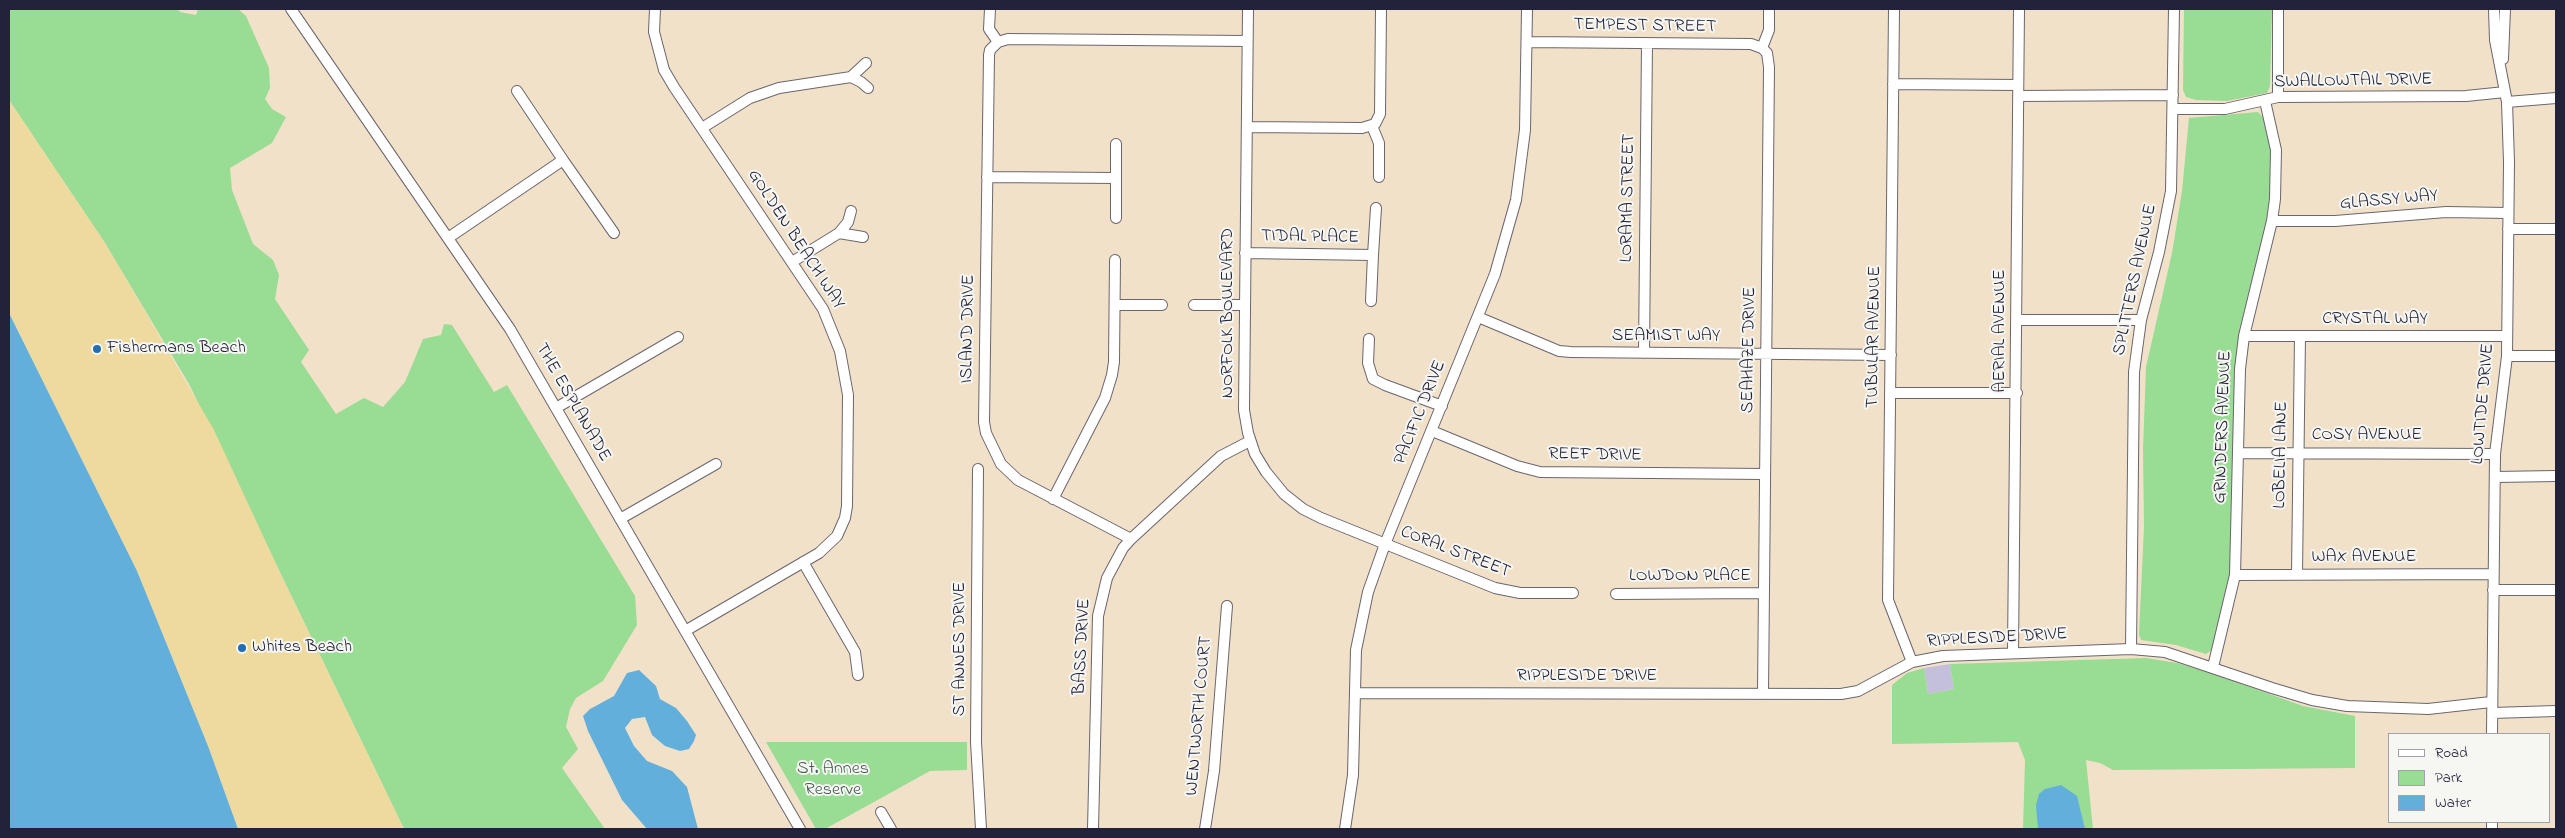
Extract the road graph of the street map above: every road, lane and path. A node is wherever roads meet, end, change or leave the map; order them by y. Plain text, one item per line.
1 (291, 9) edge
2 (655, 9) edge
3 (990, 9) edge
4 (1248, 9) edge
5 (1381, 9) edge
6 (1527, 9) edge
7 (1894, 9) edge
8 (2020, 9) edge
9 (2174, 9) edge
10 (2278, 9) edge
11 (2494, 9) edge
12 (2505, 9) edge
13 (1769, 11) dead end
14 (998, 42) junction
15 (1248, 42) junction
16 (1527, 42) junction
17 (1647, 43) junction
18 (1762, 48) junction
19 (866, 63) dead end
20 (851, 78) junction
21 (2503, 78) junction
22 (1893, 84) junction
23 (2018, 85) junction
24 (868, 88) dead end
25 (517, 91) dead end
26 (2018, 96) junction
27 (2173, 96) junction
28 (2278, 97) junction
29 (2506, 97) junction
30 (2556, 98) edge
31 (2265, 101) junction
32 (2173, 109) junction
33 (1372, 126) junction
34 (1247, 127) junction
35 (702, 128) junction
36 (1116, 144) dead end
37 (563, 160) junction
38 (1378, 176) dead end
39 (987, 177) junction
40 (1116, 178) junction
41 (1376, 208) dead end
42 (852, 211) dead end
43 (2508, 213) junction
44 (1116, 218) dead end
45 (2272, 221) junction
46 (2508, 229) junction
47 (2556, 229) edge
48 (614, 233) dead end
49 (839, 233) junction
50 (863, 237) dead end
51 (448, 238) junction
52 (1245, 253) junction
53 (1373, 255) junction
54 (1115, 260) dead end
55 (792, 262) junction
56 (1371, 301) dead end
57 (1162, 304) dead end
58 (1115, 305) junction
59 (1194, 305) dead end
60 (1245, 305) junction
61 (1478, 317) junction
62 (2017, 320) junction
63 (2141, 320) junction
64 (2244, 336) junction
65 (2300, 336) junction
66 (2507, 336) junction
67 (678, 337) dead end
68 (1369, 339) dead end
69 (1644, 352) junction
70 (1766, 355) junction
71 (1891, 355) junction
72 (2507, 356) junction
73 (2556, 356) edge
74 (1890, 393) junction
75 (2017, 393) junction
76 (1442, 406) junction
77 (556, 408) junction
78 (1432, 432) junction
79 (1250, 441) junction
80 (2238, 452) junction
81 (2299, 452) junction
82 (2495, 454) junction
83 (716, 464) dead end
84 (978, 469) dead end
85 (1765, 474) junction
86 (2556, 476) edge
87 (2494, 477) junction
88 (1053, 499) junction
89 (620, 519) junction
90 (1131, 539) junction
91 (1385, 544) junction
92 (803, 562) junction
93 (2297, 574) junction
94 (2493, 574) junction
95 (2235, 575) junction
96 (2493, 590) junction
97 (2556, 590) edge
98 (1573, 593) dead end
99 (1764, 593) junction
100 (1616, 594) dead end
101 (1227, 606) dead end
102 (684, 631) junction
103 (2131, 649) junction
104 (2013, 653) junction
105 (1912, 662) junction
106 (2212, 667) junction
107 (858, 675) dead end
108 (1354, 693) junction
109 (1763, 693) junction
110 (2491, 702) junction
111 (2556, 711) edge
112 (2492, 713) junction
113 (2492, 733) edge
114 (881, 812) dead end
115 (800, 829) edge
116 (891, 829) edge
117 (981, 829) edge
118 (1093, 829) edge
119 (1205, 829) edge
120 (1345, 829) edge

1 - 51 street, THE ESPLANADE
2 - 35 street, GOLDEN BEACH WAY
3 - 14 street
4 - 15 street, NORFOLK BOULEVARD
5 - 33 street
6 - 16 street, PACIFIC DRIVE
7 - 22 street, TUBULAR AVENUE
8 - 23 street, AERIAL AVENUE
9 - 27 street, SPLITTERS AVENUE
10 - 28 street
11 - 21 street, LOWTIDE DRIVE
12 - 21 street, LOWTIDE DRIVE
13 - 18 street
14 - 15 street
14 - 39 street, ISLAND DRIVE
15 - 34 street, NORFOLK BOULEVARD
16 - 17 street, TEMPEST STREET
16 - 61 street, PACIFIC DRIVE
17 - 18 street, TEMPEST STREET
17 - 69 street, LORAMA STREET
18 - 70 street, SEAHAZE DRIVE
19 - 20 street
20 - 24 street
20 - 35 street
21 - 29 street, LOWTIDE DRIVE
22 - 23 street
22 - 71 street, TUBULAR AVENUE
23 - 26 street, AERIAL AVENUE
25 - 37 street
26 - 27 street
26 - 62 street, AERIAL AVENUE
27 - 32 street, SPLITTERS AVENUE
28 - 29 street, SWALLOWTAIL DRIVE
28 - 31 street, SWALLOWTAIL DRIVE
29 - 30 street, SWALLOWTAIL DRIVE
29 - 43 street, LOWTIDE DRIVE
31 - 32 street, SWALLOWTAIL DRIVE
31 - 45 street, GRINDERS AVENUE
32 - 63 street, SPLITTERS AVENUE
33 - 34 street
33 - 38 street
34 - 52 street, NORFOLK BOULEVARD
35 - 55 street, GOLDEN BEACH WAY
36 - 40 street
37 - 48 street
37 - 51 street
39 - 40 street
39 - 88 street, ISLAND DRIVE
40 - 44 street
41 - 53 street, TIDAL PLACE
42 - 49 street
43 - 45 street, GLASSY WAY
43 - 46 street, LOWTIDE DRIVE
45 - 64 street, GRINDERS AVENUE
46 - 47 street
46 - 66 street, LOWTIDE DRIVE
49 - 50 street
49 - 55 street
51 - 77 street, THE ESPLANADE
52 - 53 street, TIDAL PLACE
52 - 60 street, NORFOLK BOULEVARD
53 - 56 street, TIDAL PLACE
54 - 58 street
55 - 92 street, GOLDEN BEACH WAY
57 - 58 street
58 - 88 street
59 - 60 street
60 - 79 street, NORFOLK BOULEVARD
61 - 69 street, SEAMIST WAY
61 - 76 street, PACIFIC DRIVE
62 - 63 street
62 - 75 street, AERIAL AVENUE
63 - 103 street, SPLITTERS AVENUE
64 - 65 street, CRYSTAL WAY
64 - 80 street, GRINDERS AVENUE
65 - 66 street, CRYSTAL WAY
65 - 81 street, LOBELIA LANE
66 - 72 street, LOWTIDE DRIVE
67 - 77 street
68 - 76 street
69 - 70 street, SEAMIST WAY
70 - 71 street, SEAMIST WAY
70 - 85 street, SEAHAZE DRIVE
71 - 74 street, TUBULAR AVENUE
72 - 73 street
72 - 82 street, LOWTIDE DRIVE
74 - 75 street
74 - 105 street, TUBULAR AVENUE
75 - 104 street, AERIAL AVENUE
76 - 78 street, PACIFIC DRIVE
77 - 89 street, THE ESPLANADE
78 - 85 street, REEF DRIVE
78 - 91 street, PACIFIC DRIVE
79 - 90 street, BASS DRIVE
79 - 91 street, NORFOLK BOULEVARD
80 - 81 street, COSY AVENUE
80 - 95 street, GRINDERS AVENUE
81 - 82 street, COSY AVENUE
81 - 93 street, LOBELIA LANE
82 - 87 street, LOWTIDE DRIVE
83 - 89 street
84 - 117 street, ST ANNES DRIVE
85 - 99 street, SEAHAZE DRIVE
86 - 87 street
87 - 94 street, LOWTIDE DRIVE
88 - 90 street, ISLAND DRIVE
89 - 102 street, THE ESPLANADE
90 - 118 street, BASS DRIVE
91 - 98 street, CORAL STREET
91 - 108 street, PACIFIC DRIVE
92 - 102 street, GOLDEN BEACH WAY
92 - 107 street
93 - 94 street, WAX AVENUE
93 - 95 street, WAX AVENUE
94 - 96 street, LOWTIDE DRIVE
95 - 106 street, GRINDERS AVENUE
96 - 97 street
96 - 110 street, LOWTIDE DRIVE
99 - 100 street, LOWDON PLACE
99 - 109 street, SEAHAZE DRIVE
101 - 119 street, WENTWORTH COURT
102 - 115 street, THE ESPLANADE
103 - 104 street, RIPPLESIDE DRIVE
103 - 106 street, RIPPLESIDE DRIVE
104 - 105 street, RIPPLESIDE DRIVE
105 - 109 street, RIPPLESIDE DRIVE
106 - 110 street, RIPPLESIDE DRIVE
108 - 109 street, RIPPLESIDE DRIVE
108 - 120 street, PACIFIC DRIVE
110 - 112 street, LOWTIDE DRIVE
111 - 112 street
112 - 113 street, LOWTIDE DRIVE
114 - 116 street

